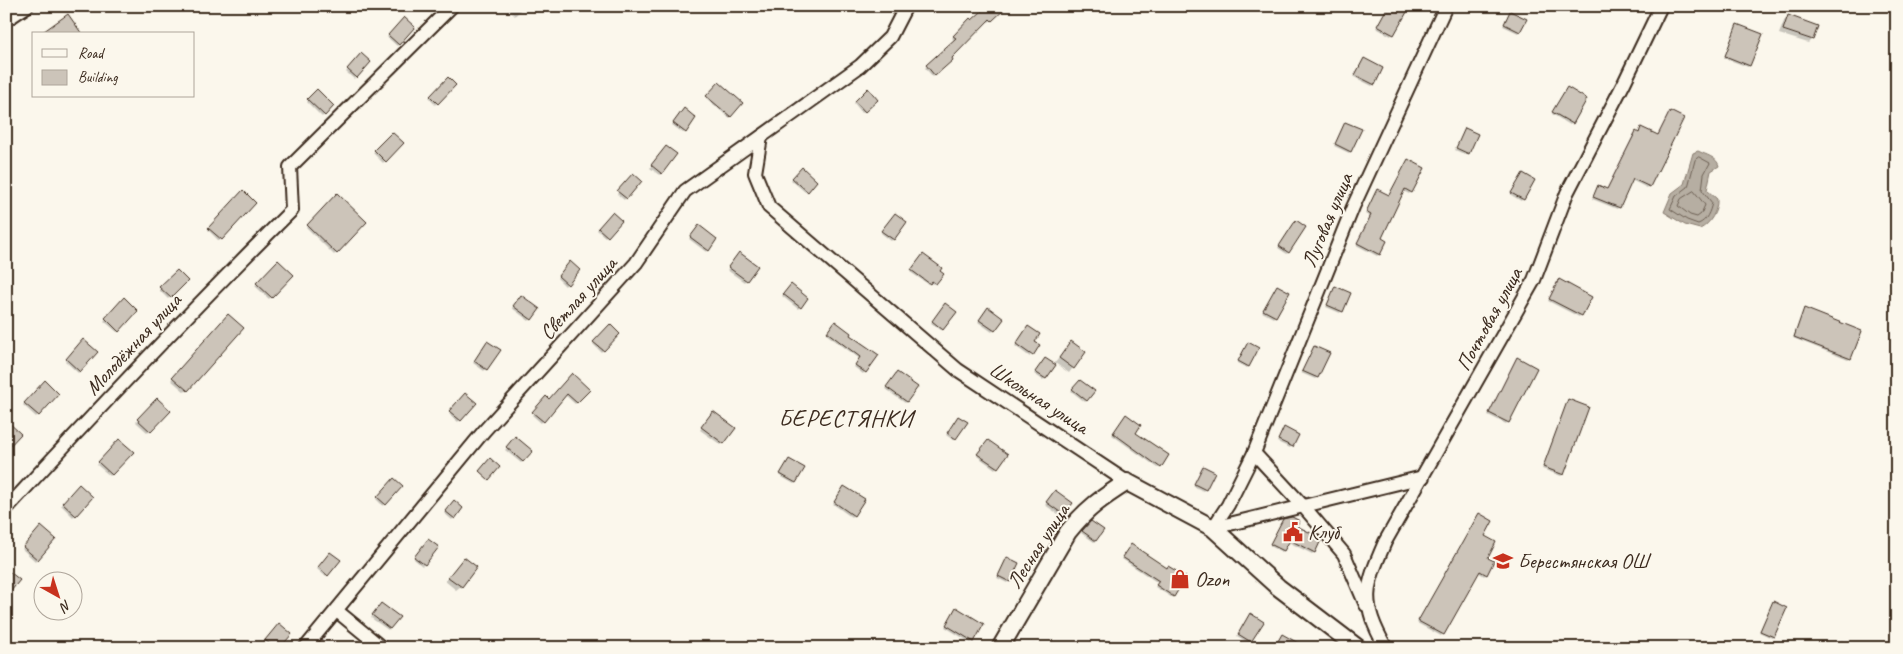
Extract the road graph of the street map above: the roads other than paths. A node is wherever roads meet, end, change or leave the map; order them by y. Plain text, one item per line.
1 (27, 6) edge
2 (452, 6) edge
3 (906, 6) edge
4 (1446, 6) edge
5 (1661, 6) edge
6 (6, 20) edge
7 (761, 137) junction
8 (1254, 453) junction
9 (1423, 477) junction
10 (1127, 482) junction
11 (1304, 507) junction
12 (6, 509) edge
13 (1213, 528) junction
14 (336, 611) junction
15 (1369, 611) junction
16 (305, 648) edge
17 (382, 648) edge
18 (1000, 648) edge
19 (1358, 648) edge
20 (1386, 648) edge

1 - 6 street
2 - 12 street, Молодёжная улица
3 - 7 street, Светлая улица
4 - 8 street, Луговая улица
5 - 9 street, Почтовая улица
7 - 10 street, Школьная улица
7 - 14 street, Светлая улица
8 - 11 street
8 - 13 street, Луговая улица
9 - 11 street
9 - 15 street, Почтовая улица
10 - 13 street, Школьная улица
10 - 18 street, Лесная улица
11 - 13 street
11 - 15 street
13 - 19 street, Школьная улица
14 - 16 street, Светлая улица
14 - 17 street
15 - 20 street, Почтовая улица

